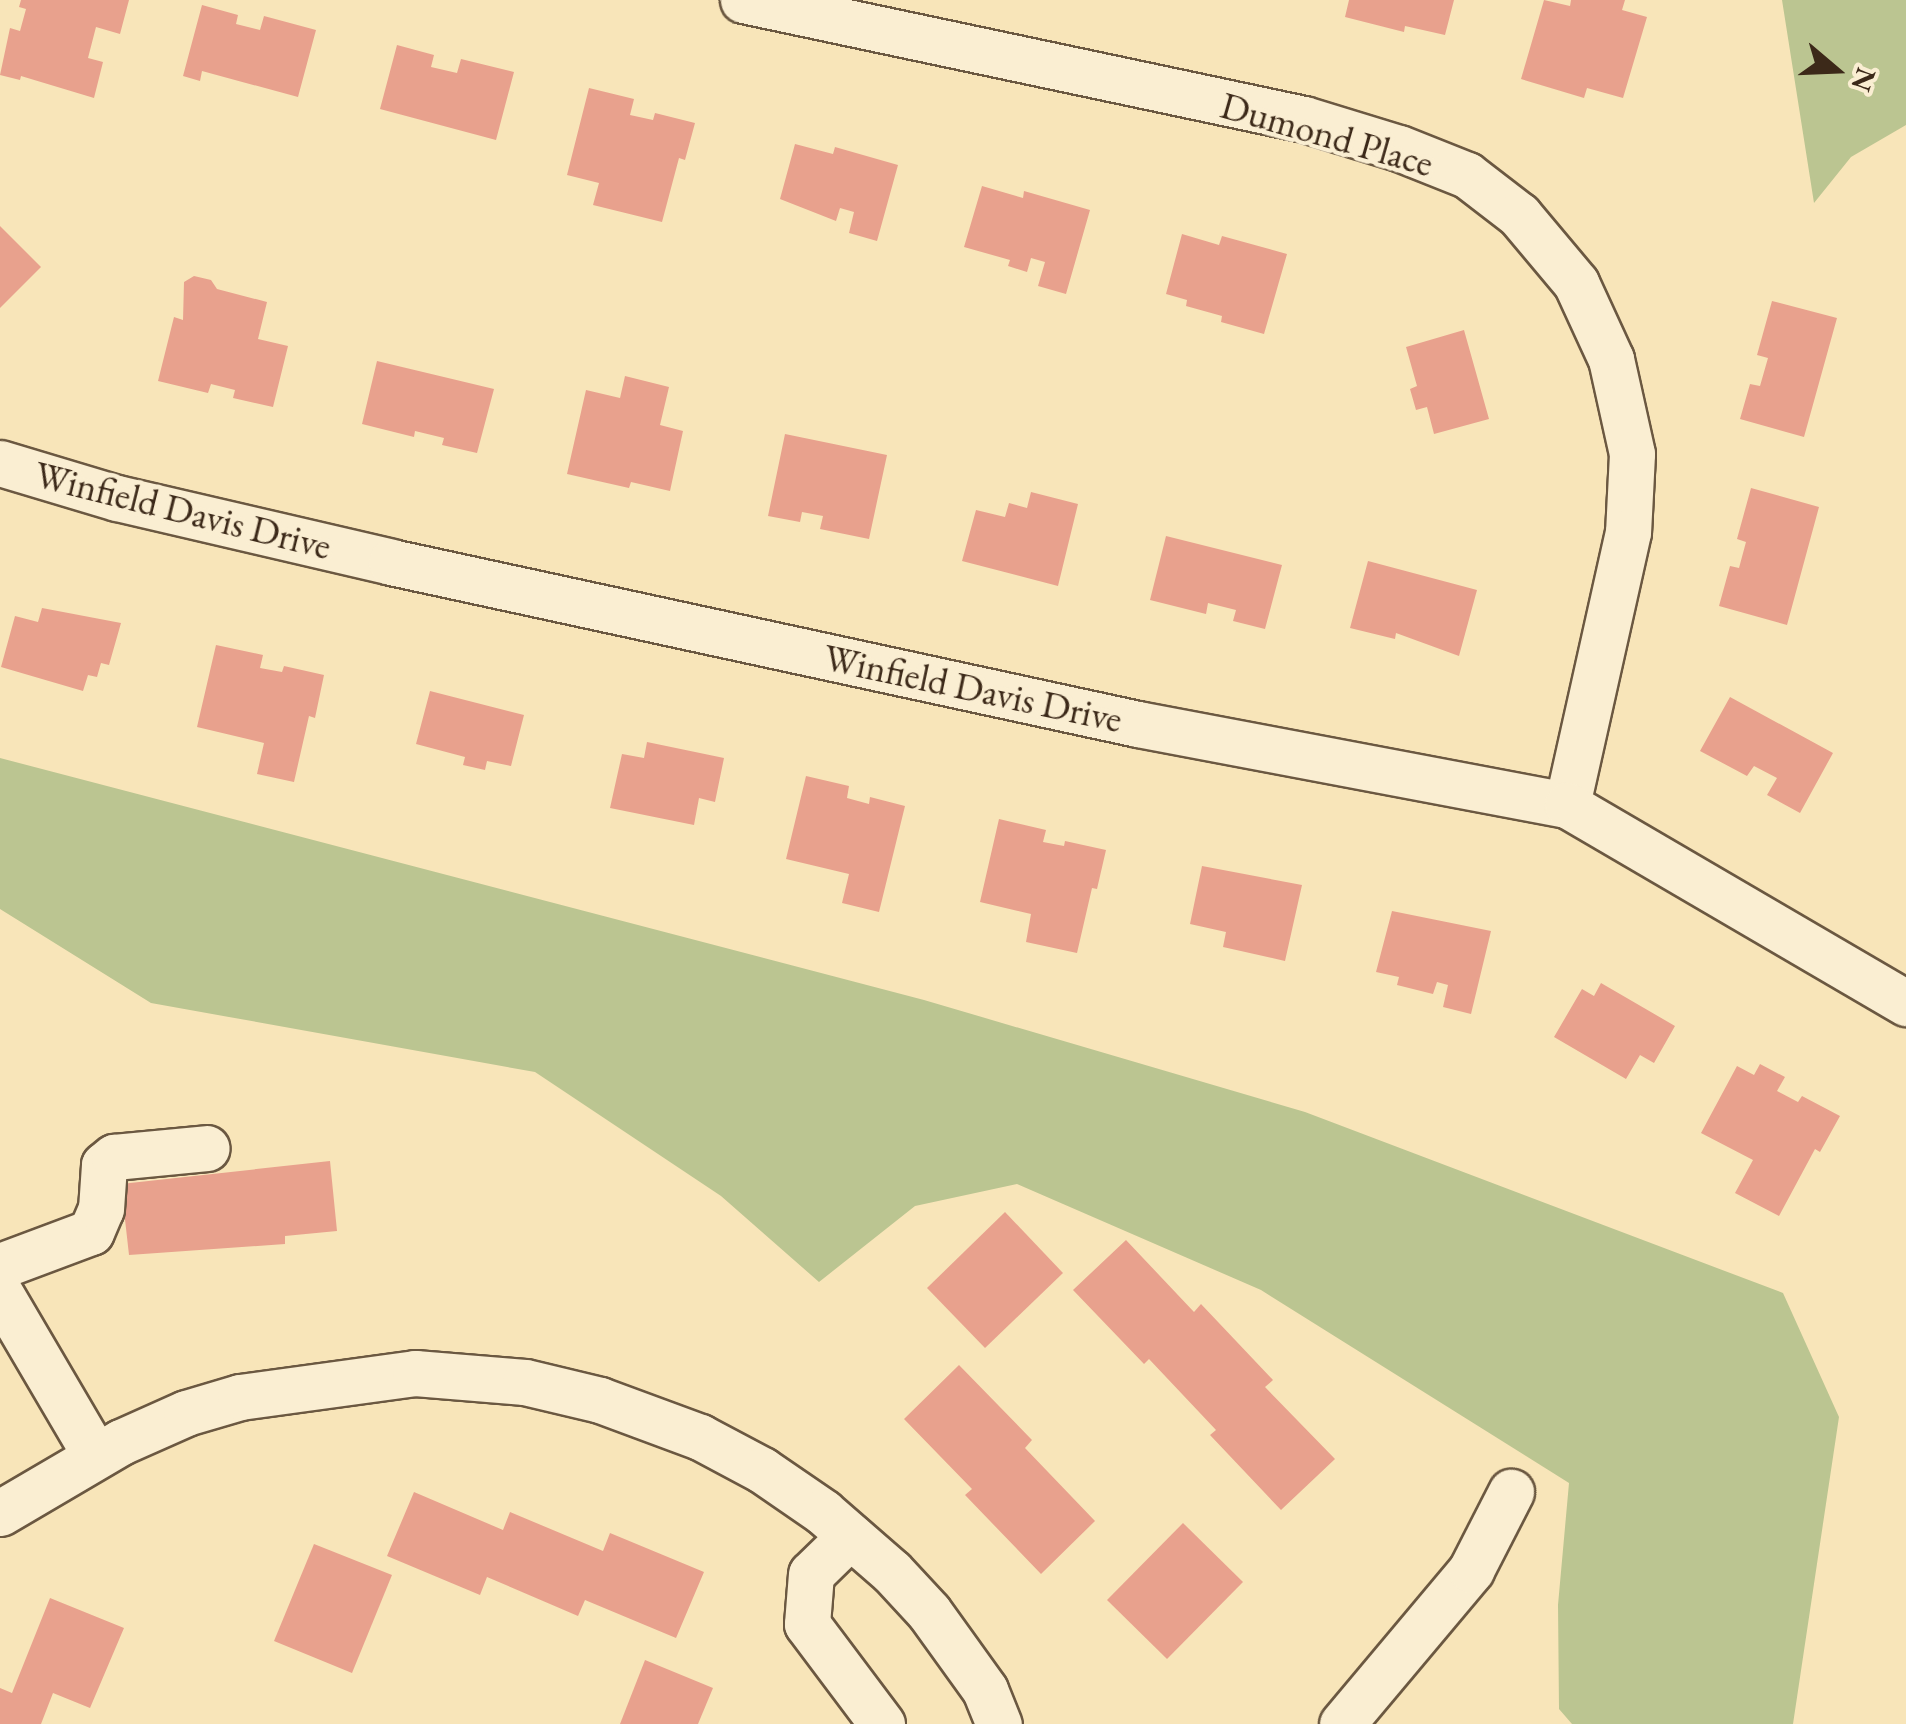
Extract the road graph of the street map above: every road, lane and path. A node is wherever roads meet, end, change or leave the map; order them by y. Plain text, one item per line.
1 (743, 0) edge
2 (0, 464) edge
3 (1567, 805) junction
4 (1906, 1003) edge
5 (207, 1148) dead end
6 (0, 1266) edge
7 (0, 1293) edge
8 (95, 1455) junction
9 (1511, 1492) dead end
10 (0, 1513) edge
11 (850, 1536) junction
12 (882, 1724) edge
13 (999, 1724) edge
14 (1342, 1724) edge

1 - 3 street, Dumond Place
2 - 3 street, Winfield Davis Drive
3 - 4 street, Winfield Davis Drive
5 - 6 street
7 - 8 street
8 - 10 street
8 - 11 street
9 - 14 street
11 - 12 street
11 - 13 street

